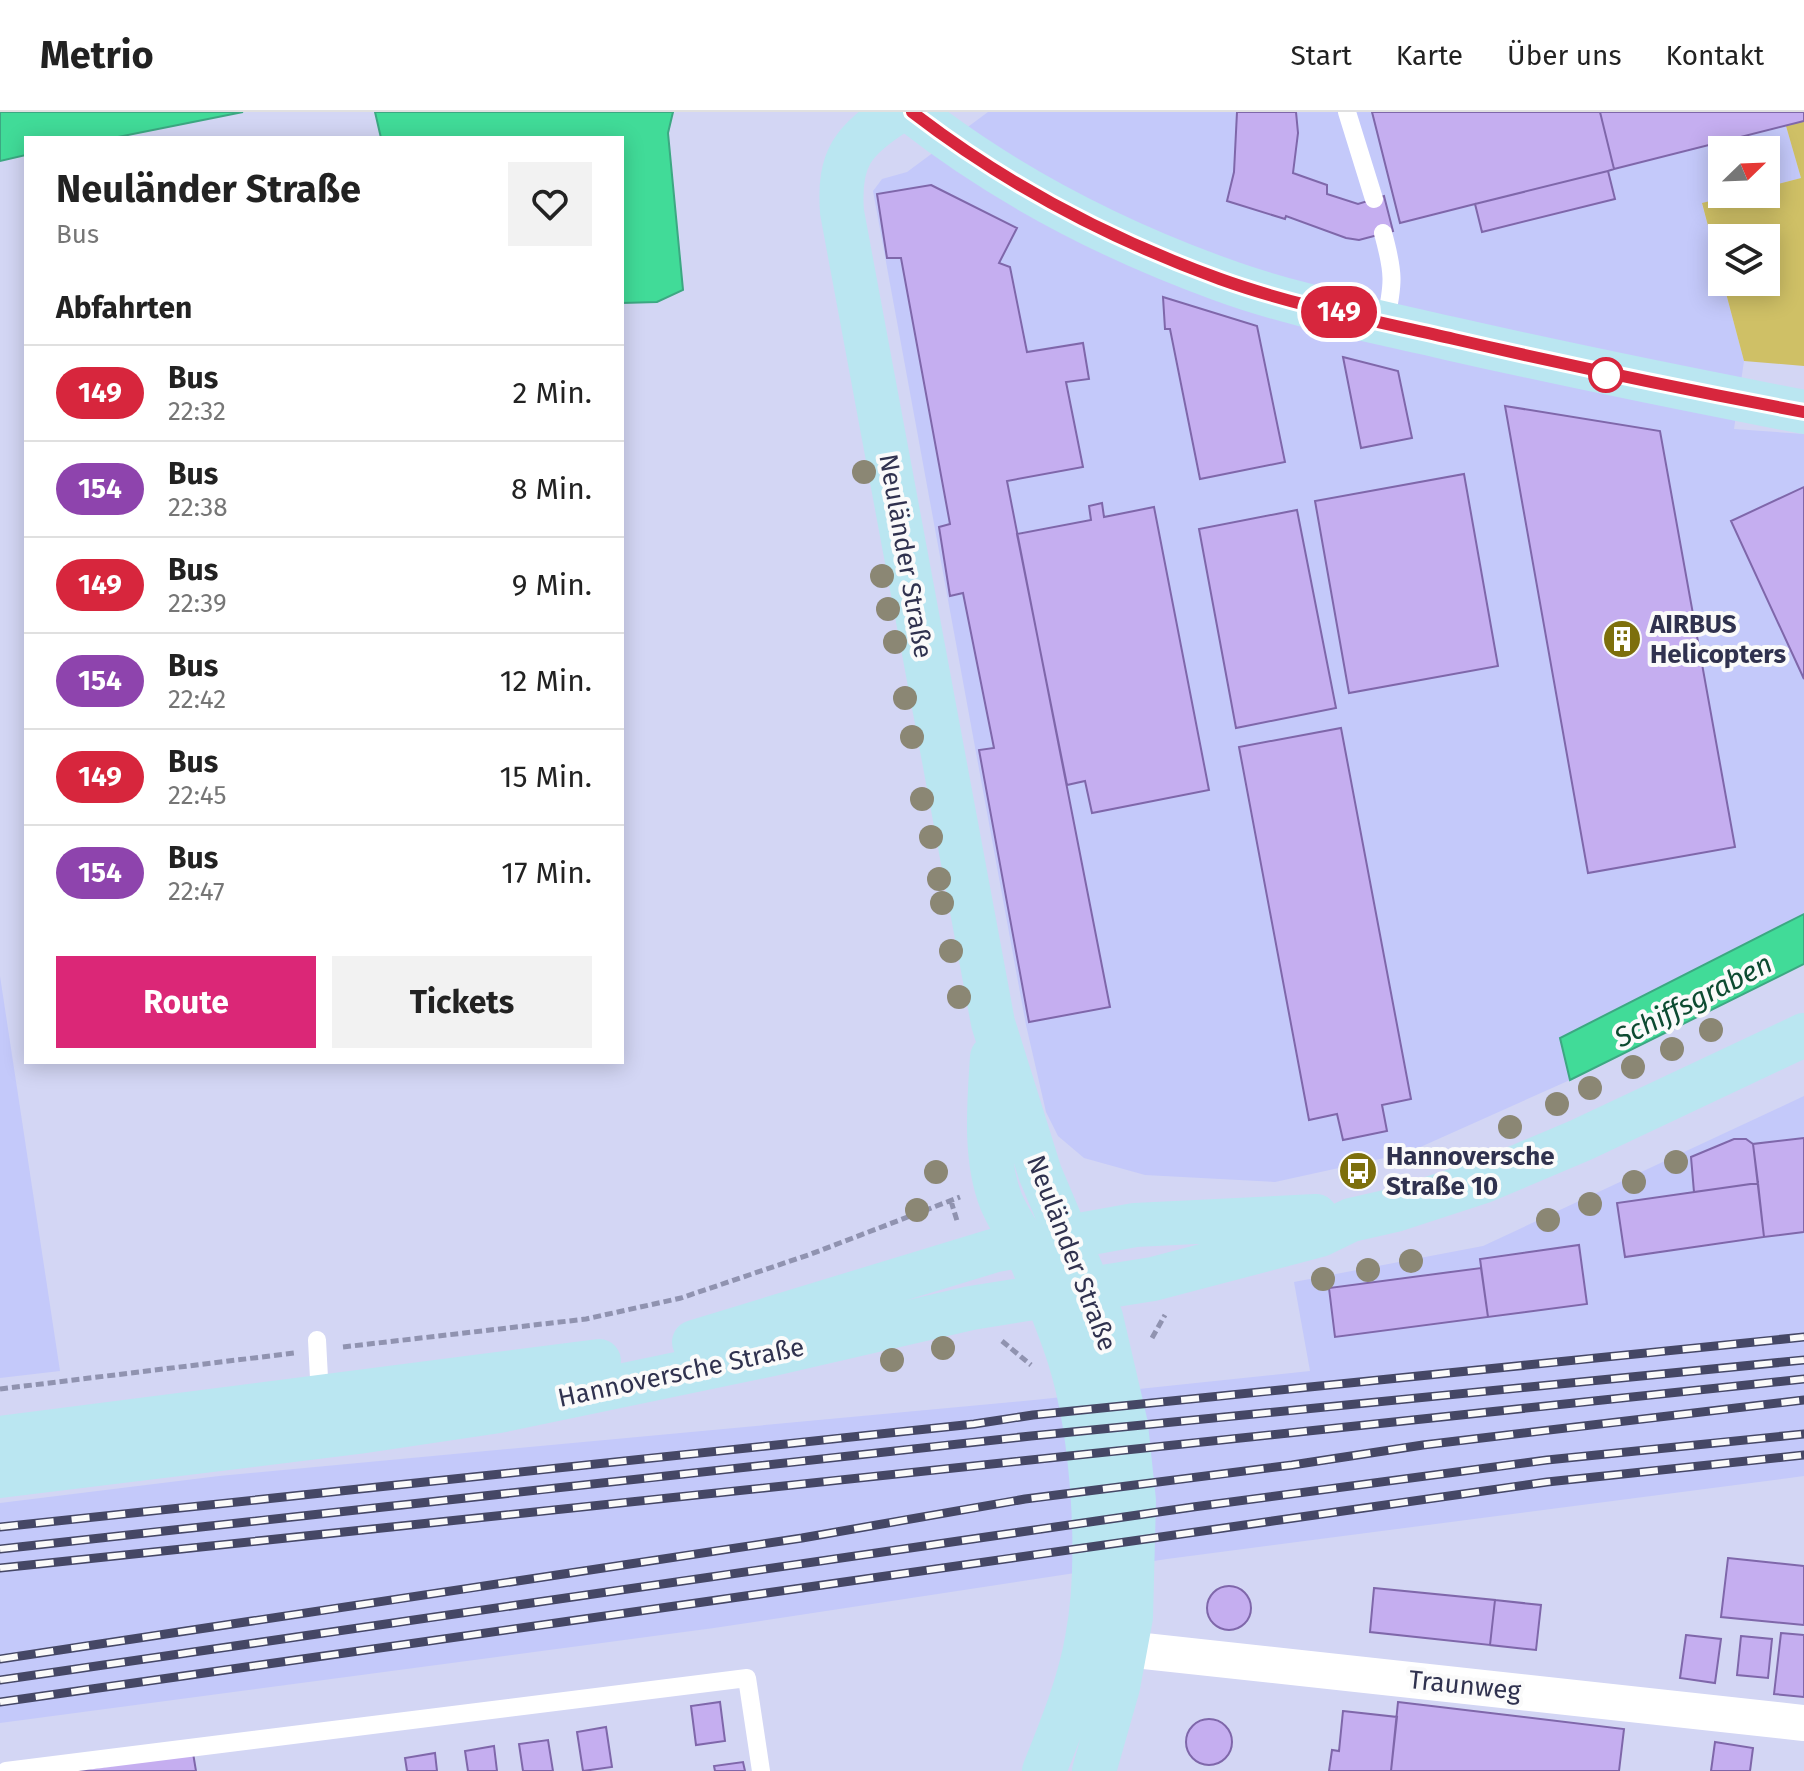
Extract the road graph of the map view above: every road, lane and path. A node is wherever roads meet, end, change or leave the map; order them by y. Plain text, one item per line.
1 (897, 112) edge
2 (912, 112) edge
3 (1347, 112) edge
4 (1374, 199) dead end
5 (1383, 233) dead end
6 (1385, 323) junction
7 (1804, 412) edge
8 (993, 1023) junction
9 (1804, 1035) edge
10 (995, 1180) junction
11 (1351, 1220) junction
12 (1066, 1236) junction
13 (1024, 1244) junction
14 (1091, 1288) junction
15 (1045, 1296) junction
16 (1165, 1314) dead end
17 (1152, 1338) dead end
18 (317, 1345) junction
19 (1004, 1345) dead end
20 (1036, 1368) dead end
21 (0, 1389) edge
22 (320, 1397) junction
23 (0, 1438) edge
24 (0, 1476) edge
25 (1126, 1649) junction
26 (1804, 1723) edge
27 (6, 1771) edge
28 (761, 1771) edge
29 (1044, 1771) edge
30 (1094, 1771) edge

1 - 8 main road, Neuländer Straße
2 - 6 main road
3 - 4 lane
5 - 6 lane
6 - 7 main road
8 - 10 main road, Neuländer Straße
8 - 12 main road, Neuländer Straße
9 - 11 main road, Hannoversche Straße
10 - 13 main road, Neuländer Straße
10 - 18 path
11 - 12 main road, Hannoversche Straße
11 - 14 main road, Hannoversche Straße
12 - 13 main road, Hannoversche Straße
12 - 14 main road, Neuländer Straße
13 - 15 main road, Neuländer Straße
13 - 22 main road, Hannoversche Straße
14 - 15 main road, Hannoversche Straße
14 - 25 main road, Neuländer Straße
15 - 24 main road, Hannoversche Straße
15 - 29 main road, Neuländer Straße
16 - 17 path
18 - 21 path
18 - 22 lane
19 - 20 path
22 - 23 main road, Hannoversche Straße
25 - 26 street, Traunweg
25 - 30 main road, Neuländer Straße
27 - 28 lane

